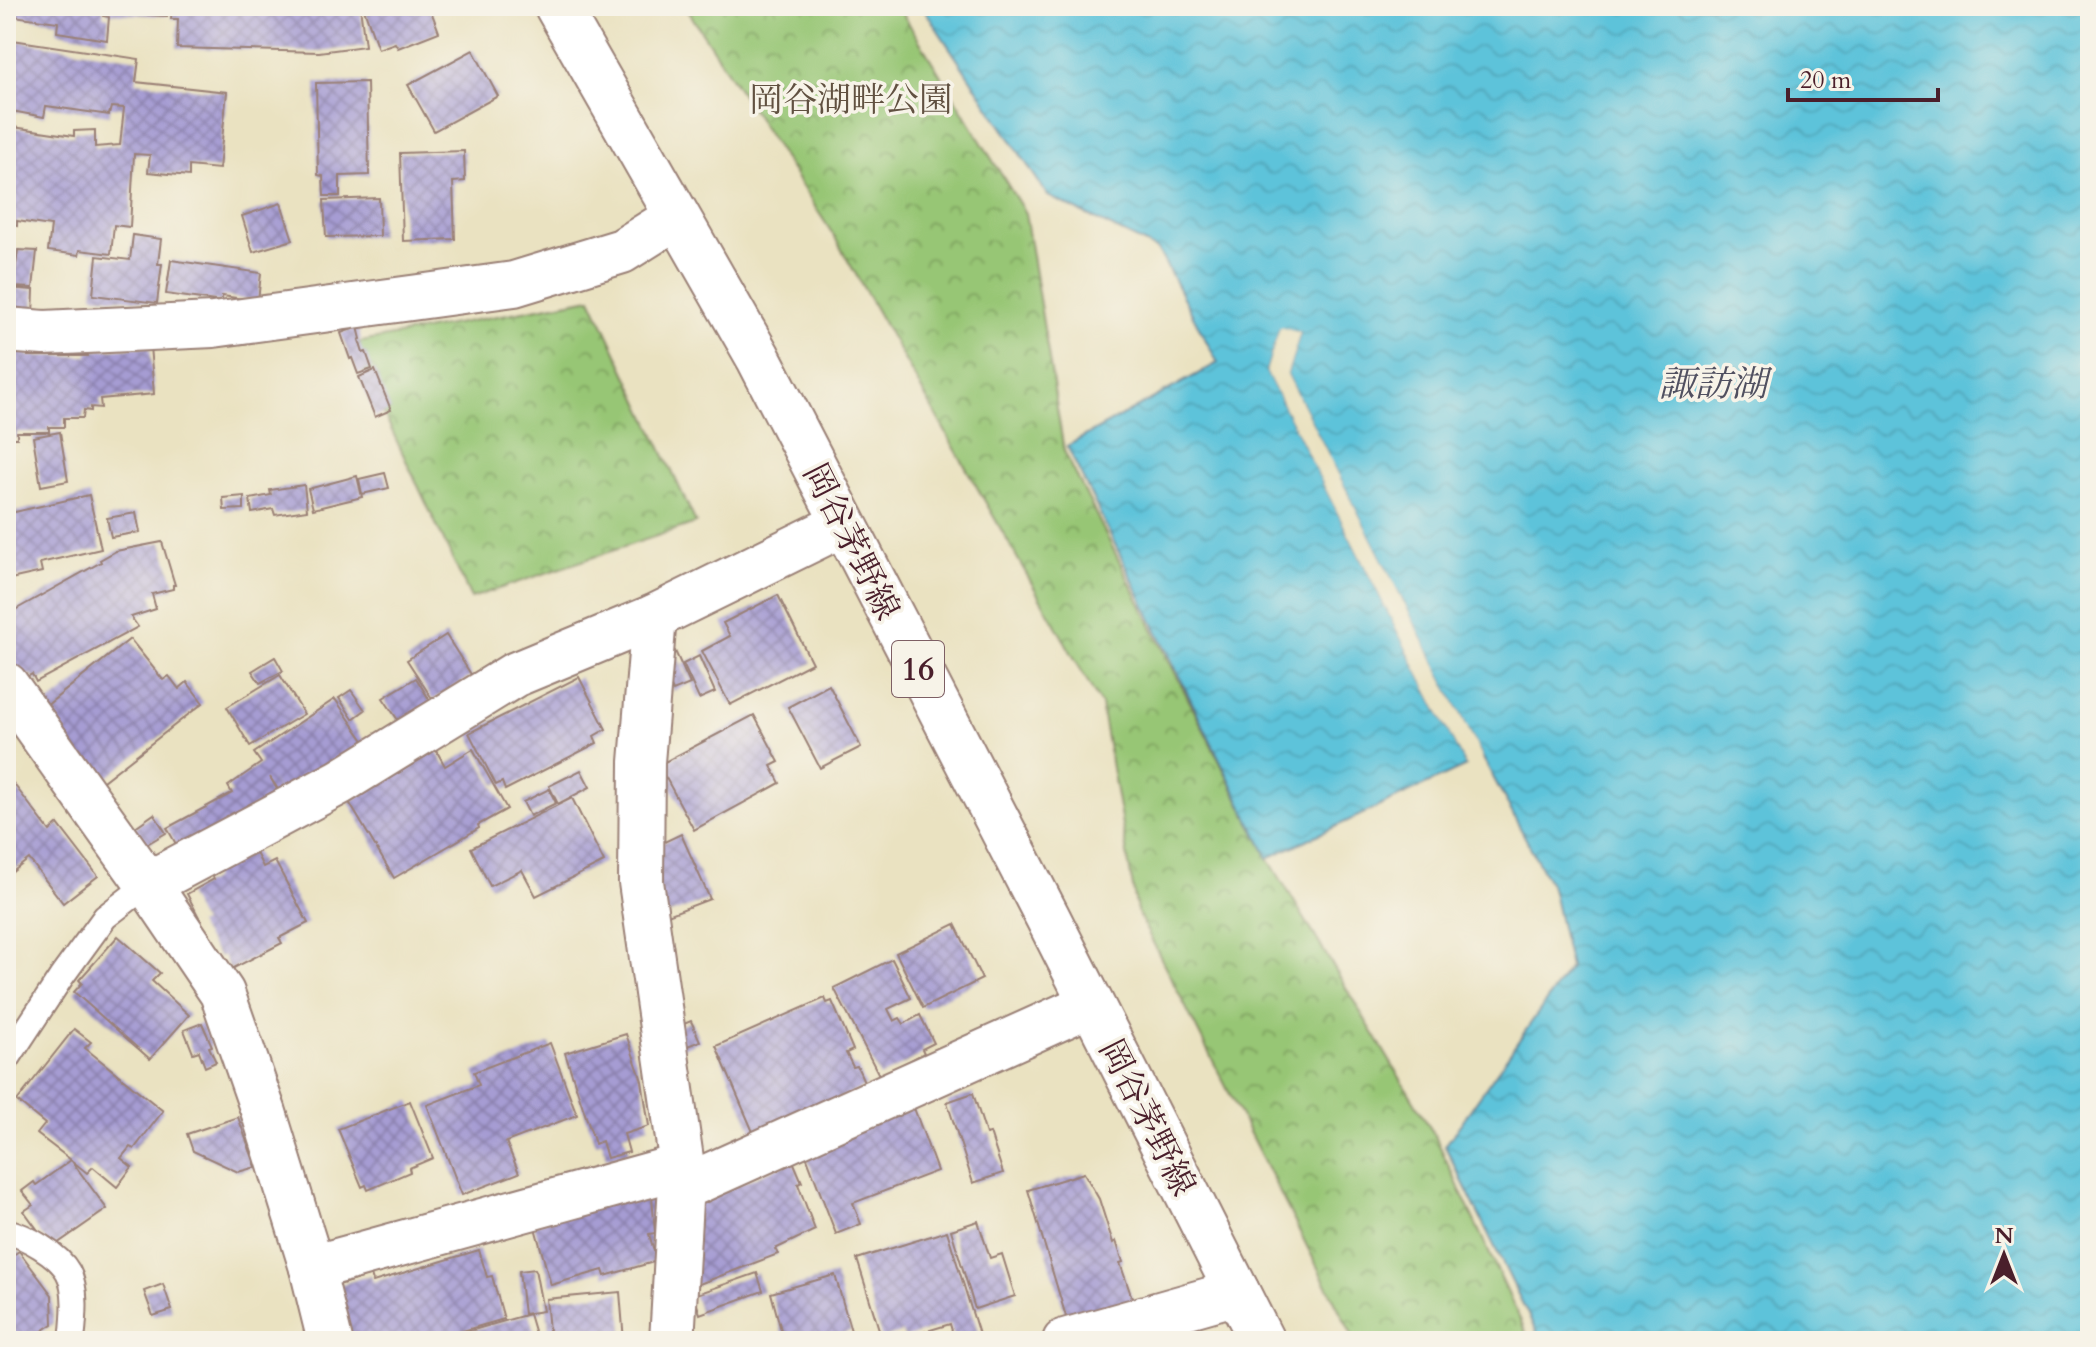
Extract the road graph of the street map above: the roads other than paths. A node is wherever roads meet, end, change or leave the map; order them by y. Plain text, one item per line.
1 (557, 6) edge
2 (676, 217) junction
3 (6, 330) edge
4 (843, 524) junction
5 (654, 617) junction
6 (6, 685) edge
7 (148, 884) junction
8 (1091, 1004) junction
9 (6, 1061) edge
10 (681, 1177) junction
11 (6, 1231) edge
12 (312, 1268) junction
13 (1237, 1292) junction
14 (72, 1341) edge
15 (330, 1341) edge
16 (672, 1341) edge
17 (1065, 1341) edge
18 (1262, 1341) edge

1 - 2 street, 岡谷茅野線 / 16
2 - 3 street
2 - 4 street, 岡谷茅野線 / 16
4 - 5 street
4 - 8 street, 岡谷茅野線 / 16
5 - 7 street
5 - 10 street
6 - 7 street
7 - 9 lane
7 - 12 street
8 - 10 street
8 - 13 street, 岡谷茅野線 / 16
10 - 12 street
10 - 16 street
11 - 14 lane
12 - 15 street
13 - 17 street
13 - 18 street, 岡谷茅野線 / 16

